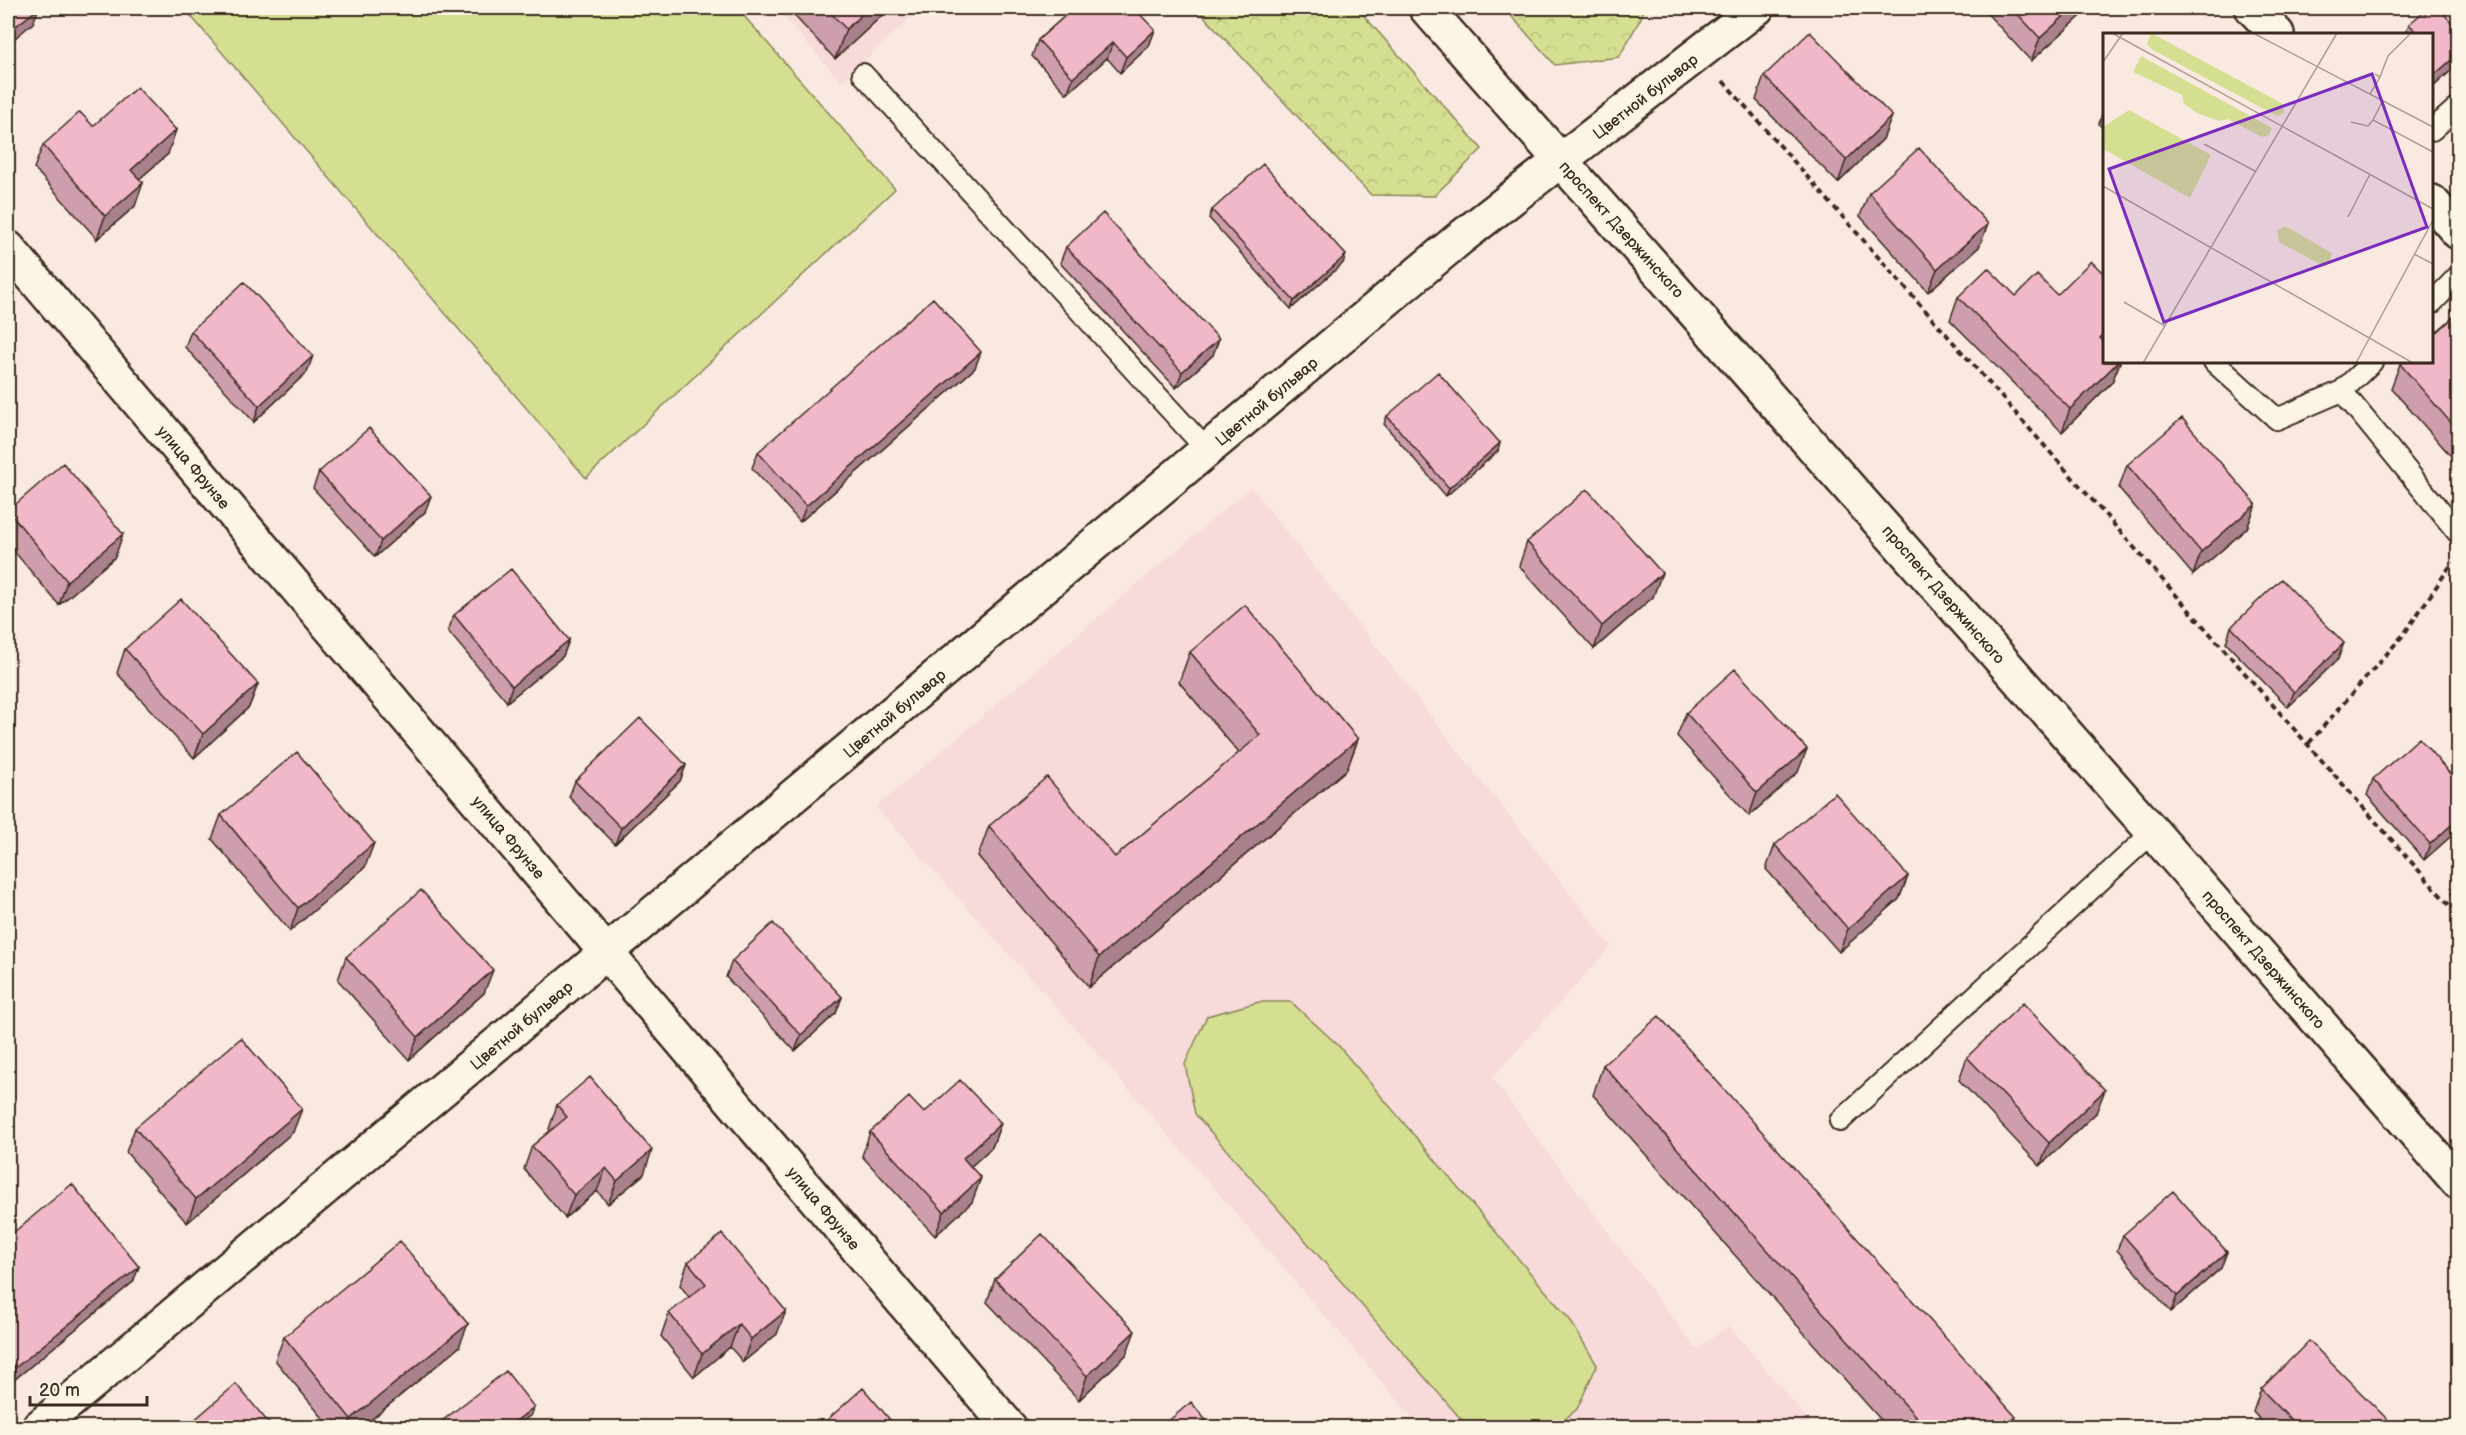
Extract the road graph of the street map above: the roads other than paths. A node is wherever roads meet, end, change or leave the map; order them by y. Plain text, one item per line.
1 (1426, 8) edge
2 (1757, 8) edge
3 (2252, 8) edge
4 (2276, 33) edge
5 (864, 74) dead end
6 (2458, 107) edge
7 (2433, 129) edge
8 (1562, 162) junction
9 (2433, 203) edge
10 (2458, 232) edge
11 (8, 248) edge
12 (2458, 276) edge
13 (2433, 302) edge
14 (2215, 363) edge
15 (2371, 363) edge
16 (2342, 391) junction
17 (1206, 450) junction
18 (2458, 533) edge
19 (2153, 832) junction
20 (607, 953) junction
21 (1840, 1121) dead end
22 (2458, 1182) edge
23 (38, 1428) edge
24 (1010, 1428) edge

1 - 8 street, проспект Дзержинского
2 - 8 street, Цветной бульвар
3 - 4 street
5 - 17 lane
6 - 7 lane
8 - 17 street, Цветной бульвар
8 - 19 street, проспект Дзержинского
9 - 10 street
11 - 20 street, улица Фрунзе
12 - 13 lane
14 - 16 lane
15 - 16 lane
16 - 18 lane
17 - 20 street, Цветной бульвар
19 - 21 lane
19 - 22 street, проспект Дзержинского
20 - 23 street, Цветной бульвар
20 - 24 street, улица Фрунзе

